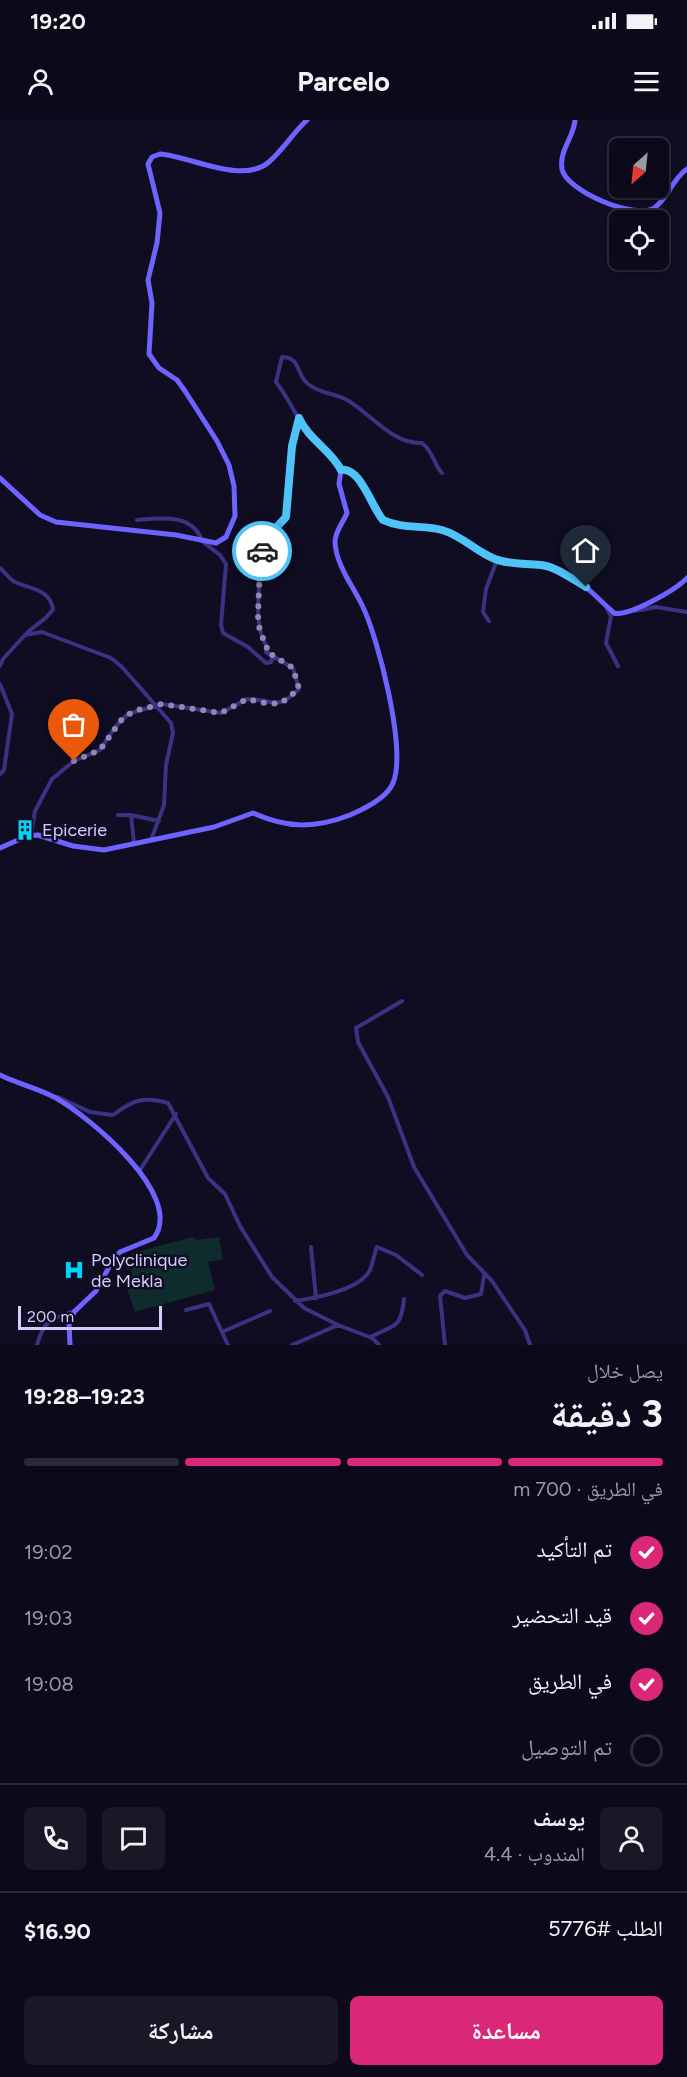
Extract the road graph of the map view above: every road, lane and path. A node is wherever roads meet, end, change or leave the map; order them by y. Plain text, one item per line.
1 (307, 120) edge
2 (576, 120) edge
3 (687, 170) edge
4 (299, 418) junction
5 (341, 470) junction
6 (442, 473) dead end
7 (0, 478) edge
8 (137, 520) dead end
9 (201, 540) junction
10 (497, 560) junction
11 (0, 568) edge
12 (687, 578) edge
13 (607, 609) junction
14 (687, 612) edge
15 (628, 613) junction
16 (489, 621) dead end
17 (25, 634) junction
18 (273, 656) junction
19 (0, 666) edge
20 (618, 666) dead end
21 (0, 684) edge
22 (154, 705) junction
23 (0, 774) edge
24 (118, 815) dead end
25 (132, 815) junction
26 (159, 821) junction
27 (31, 836) junction
28 (151, 840) junction
29 (134, 843) junction
30 (0, 848) edge
31 (402, 1001) dead end
32 (0, 1075) edge
33 (43, 1092) junction
34 (176, 1114) junction
35 (141, 1170) junction
36 (311, 1247) dead end
37 (484, 1274) junction
38 (422, 1275) dead end
39 (316, 1298) junction
40 (404, 1299) dead end
41 (294, 1301) junction
42 (186, 1310) dead end
43 (75, 1311) junction
44 (270, 1311) dead end
45 (338, 1325) junction
46 (222, 1332) junction
47 (370, 1337) junction
48 (37, 1345) edge
49 (70, 1345) edge
50 (228, 1345) edge
51 (292, 1345) edge
52 (379, 1345) edge
53 (445, 1345) edge
54 (530, 1345) edge

1 - 9 main road
2 - 3 main road
4 - 5 street
4 - 6 street
4 - 18 street
5 - 10 main road
5 - 28 main road
7 - 9 main road
8 - 9 street
9 - 18 street
10 - 13 main road
10 - 16 street
11 - 17 street
12 - 15 main road
13 - 15 main road
13 - 20 street
14 - 15 street
17 - 19 street
17 - 22 street
18 - 22 street
21 - 23 street
22 - 26 street
22 - 27 street
24 - 25 street
25 - 26 street
25 - 29 street
26 - 28 street
27 - 29 main road
27 - 30 main road
28 - 29 main road
31 - 37 street
32 - 33 main road
33 - 34 street
33 - 35 main road
34 - 35 street
34 - 41 street
35 - 43 main road
36 - 39 street
37 - 53 street
37 - 54 street
38 - 39 street
39 - 41 street
40 - 47 street
41 - 45 street
42 - 46 street
43 - 48 street
43 - 49 main road
44 - 46 street
45 - 47 street
45 - 51 street
46 - 50 street
47 - 52 street

